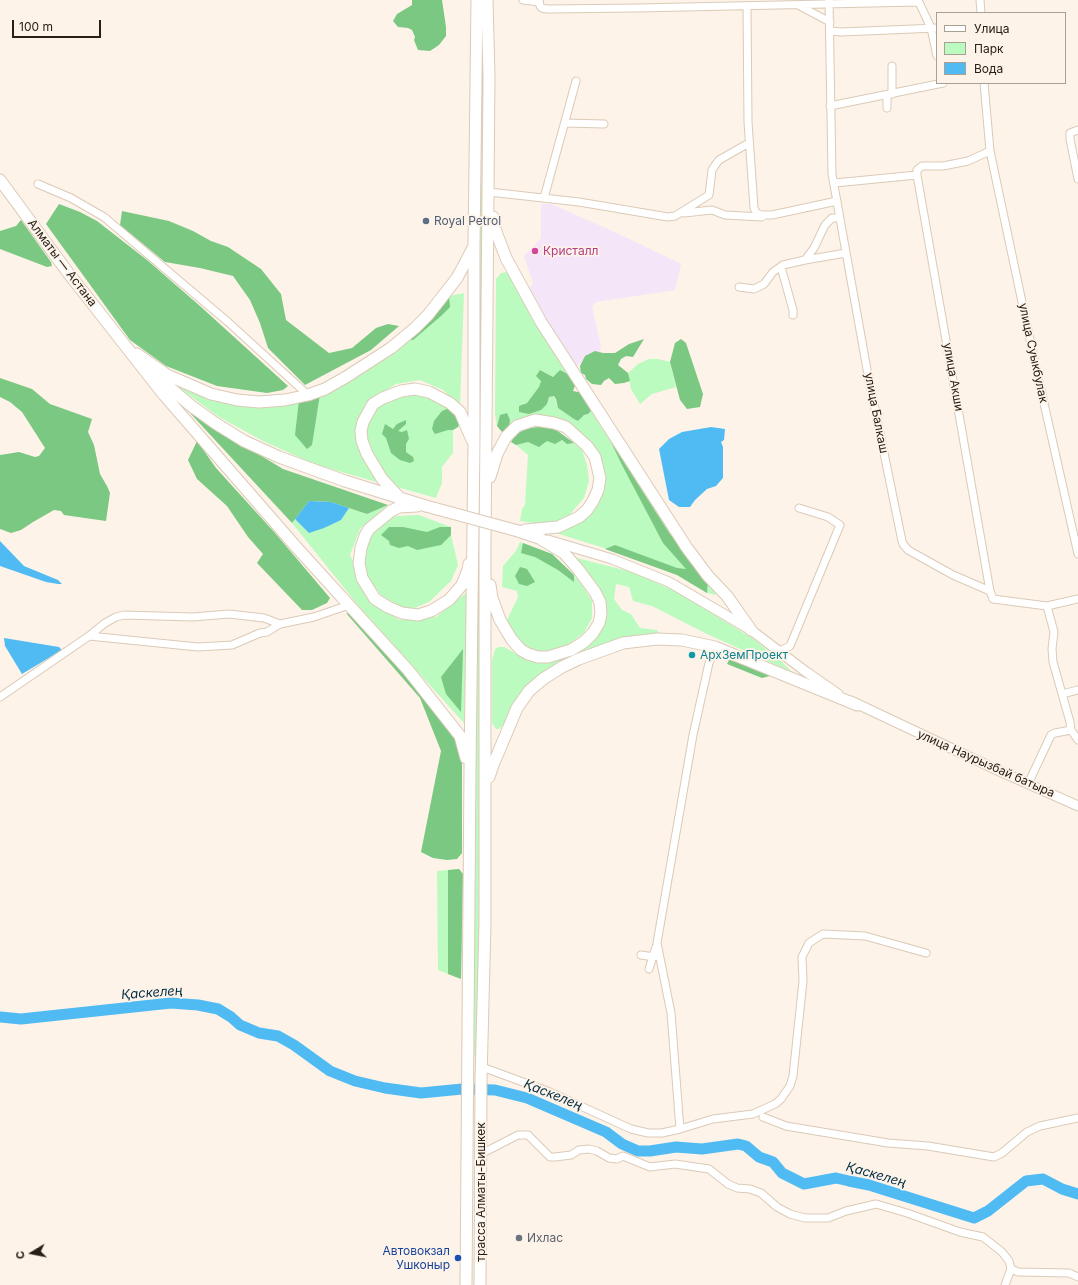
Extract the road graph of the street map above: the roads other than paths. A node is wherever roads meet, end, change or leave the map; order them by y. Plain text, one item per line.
1 (477, 0) edge
2 (487, 0) edge
3 (524, 0) edge
4 (980, 0) edge
5 (539, 1) edge
6 (918, 1) edge
7 (829, 2) edge
8 (796, 4) junction
9 (747, 6) junction
10 (981, 12) edge
11 (830, 22) junction
12 (934, 28) edge
13 (830, 31) junction
14 (936, 47) edge
15 (892, 66) dead end
16 (576, 81) dead end
17 (938, 84) edge
18 (984, 84) edge
19 (889, 95) junction
20 (830, 106) junction
21 (887, 108) dead end
22 (565, 123) junction
23 (604, 124) dead end
24 (476, 127) junction
25 (489, 129) junction
26 (1078, 130) edge
27 (749, 143) junction
28 (990, 151) junction
29 (917, 175) junction
30 (1078, 179) edge
31 (0, 180) edge
32 (835, 183) junction
33 (38, 184) dead end
34 (488, 192) junction
35 (709, 195) junction
36 (544, 198) junction
37 (837, 201) junction
38 (754, 208) junction
39 (712, 210) junction
40 (681, 213) junction
41 (766, 215) junction
42 (754, 216) junction
43 (839, 218) junction
44 (474, 246) junction
45 (846, 253) junction
46 (805, 260) junction
47 (782, 267) junction
48 (739, 287) dead end
49 (793, 315) dead end
50 (126, 346) junction
51 (308, 395) junction
52 (474, 444) junction
53 (486, 495) junction
54 (399, 498) junction
55 (426, 506) junction
56 (799, 508) dead end
57 (518, 531) junction
58 (539, 538) junction
59 (473, 544) junction
60 (485, 545) junction
61 (1078, 554) edge
62 (990, 591) junction
63 (1078, 599) edge
64 (349, 605) junction
65 (1047, 606) junction
66 (280, 624) junction
67 (751, 630) junction
68 (89, 636) junction
69 (715, 647) junction
70 (780, 651) junction
71 (1078, 690) edge
72 (1062, 694) junction
73 (0, 697) edge
74 (857, 705) junction
75 (1071, 730) junction
76 (1078, 740) edge
77 (470, 770) junction
78 (1028, 784) junction
79 (1078, 806) edge
80 (486, 810) junction
81 (657, 943) junction
82 (926, 954) dead end
83 (641, 955) dead end
84 (654, 957) junction
85 (649, 969) dead end
86 (482, 1067) junction
87 (763, 1116) dead end
88 (1078, 1118) edge
89 (680, 1130) junction
90 (481, 1154) junction
91 (467, 1196) junction
92 (480, 1196) junction
93 (1011, 1270) junction
94 (1078, 1277) edge
95 (466, 1285) edge
96 (480, 1285) edge
97 (1005, 1285) edge

1 - 24 highway
2 - 25 highway
3 - 5 street
4 - 10 street
5 - 9 street
6 - 7 street
6 - 12 street
7 - 8 street
7 - 11 street, улица Балкаш
8 - 9 street
8 - 11 street
9 - 27 street
11 - 13 street, улица Балкаш
12 - 13 street
12 - 14 street
13 - 20 street, улица Балкаш
15 - 19 street
16 - 22 street
17 - 19 street
18 - 28 street, улица Суыкбулак
19 - 20 street
19 - 21 street
20 - 32 street, улица Балкаш
22 - 23 street
22 - 36 street
24 - 25 highway
24 - 44 highway
25 - 34 highway
26 - 30 street
27 - 35 street
27 - 38 street
28 - 29 street
28 - 61 street, улица Суыкбулак
29 - 32 street
29 - 62 street, улица Акши
31 - 50 highway, Алматы — Астана
32 - 37 street, улица Балкаш
33 - 51 street
34 - 36 street
34 - 53 highway
34 - 67 highway
35 - 39 street
35 - 40 street
36 - 40 street
37 - 41 street
37 - 43 street, улица Балкаш
38 - 41 street
38 - 42 street
39 - 40 street
39 - 42 street
41 - 42 street
43 - 45 street, улица Балкаш
43 - 46 street
44 - 51 highway
44 - 52 highway
45 - 46 street
45 - 62 street, улица Балкаш
46 - 47 street
47 - 48 street
47 - 49 street
50 - 51 highway
50 - 54 highway
50 - 64 highway
52 - 54 highway
52 - 59 highway
53 - 57 highway
53 - 60 highway
54 - 55 highway
55 - 57 highway, bridge
55 - 59 highway
56 - 70 street
57 - 58 highway
58 - 60 highway
58 - 67 main road, улица Наурызбай батыра
59 - 77 highway, трасса Алматы-Бишкек
60 - 80 highway
62 - 65 street, улица Балкаш
63 - 65 street
64 - 66 street
64 - 77 highway
65 - 72 street
66 - 68 street
66 - 68 street
67 - 70 main road, улица Наурызбай батыра
68 - 73 street
69 - 74 highway
69 - 80 highway
69 - 81 street
70 - 74 main road, улица Наурызбай батыра
71 - 72 street
72 - 75 street
74 - 78 main road, улица Наурызбай батыра
75 - 76 street
75 - 78 street
77 - 91 highway, трасса Алматы-Бишкек
78 - 79 main road, улица Наурызбай батыра
80 - 86 highway, трасса Алматы-Бишкек
81 - 84 street
81 - 89 street
82 - 89 street
83 - 84 street
84 - 85 street
86 - 89 street
86 - 90 highway, трасса Алматы-Бишкек
87 - 88 street
90 - 92 highway, трасса Алматы-Бишкек
90 - 93 street
91 - 92 highway
91 - 95 highway, трасса Алматы-Бишкек
92 - 96 highway, трасса Алматы-Бишкек
93 - 94 street
93 - 97 street

